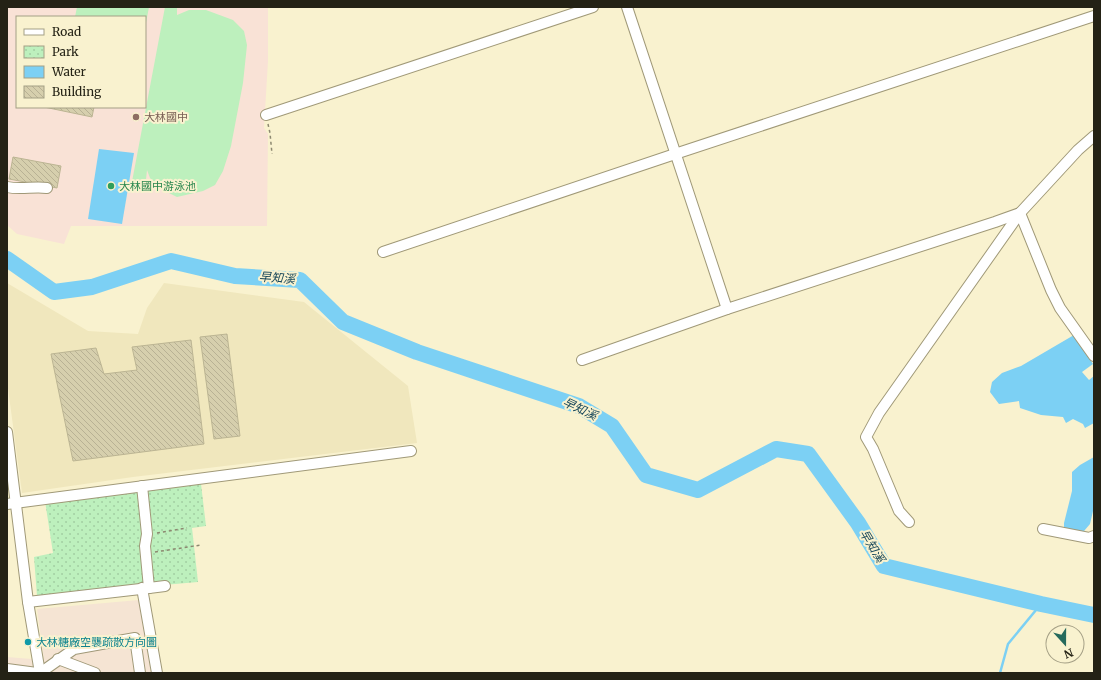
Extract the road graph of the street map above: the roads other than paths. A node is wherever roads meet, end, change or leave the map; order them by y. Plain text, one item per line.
1 (593, 7) edge
2 (627, 7) edge
3 (1094, 16) edge
4 (266, 115) road end
5 (1094, 136) edge
6 (676, 154) junction
7 (7, 187) edge
8 (47, 188) dead end
9 (1020, 212) junction
10 (383, 252) dead end
11 (727, 309) junction
12 (1094, 356) edge
13 (582, 360) dead end
14 (7, 432) edge
15 (411, 451) dead end
16 (142, 486) junction
17 (11, 503) edge
18 (909, 522) dead end
19 (1043, 529) dead end
20 (1094, 536) edge
21 (165, 586) dead end
22 (146, 588) junction
23 (28, 602) junction
24 (58, 659) junction
25 (7, 669) edge
26 (37, 673) edge
27 (40, 673) edge
28 (95, 673) edge
29 (140, 673) edge
30 (157, 673) edge

1 - 4 street
2 - 6 street
3 - 6 street
5 - 9 street
6 - 10 street
6 - 11 street
7 - 8 street
9 - 11 street
9 - 12 street
9 - 18 street
11 - 13 street
14 - 17 street
15 - 16 street
16 - 17 street
16 - 22 street
17 - 23 street
19 - 20 street
21 - 22 street
22 - 23 street
22 - 30 street
23 - 27 street
24 - 27 street
24 - 28 street
24 - 29 street
25 - 26 street

